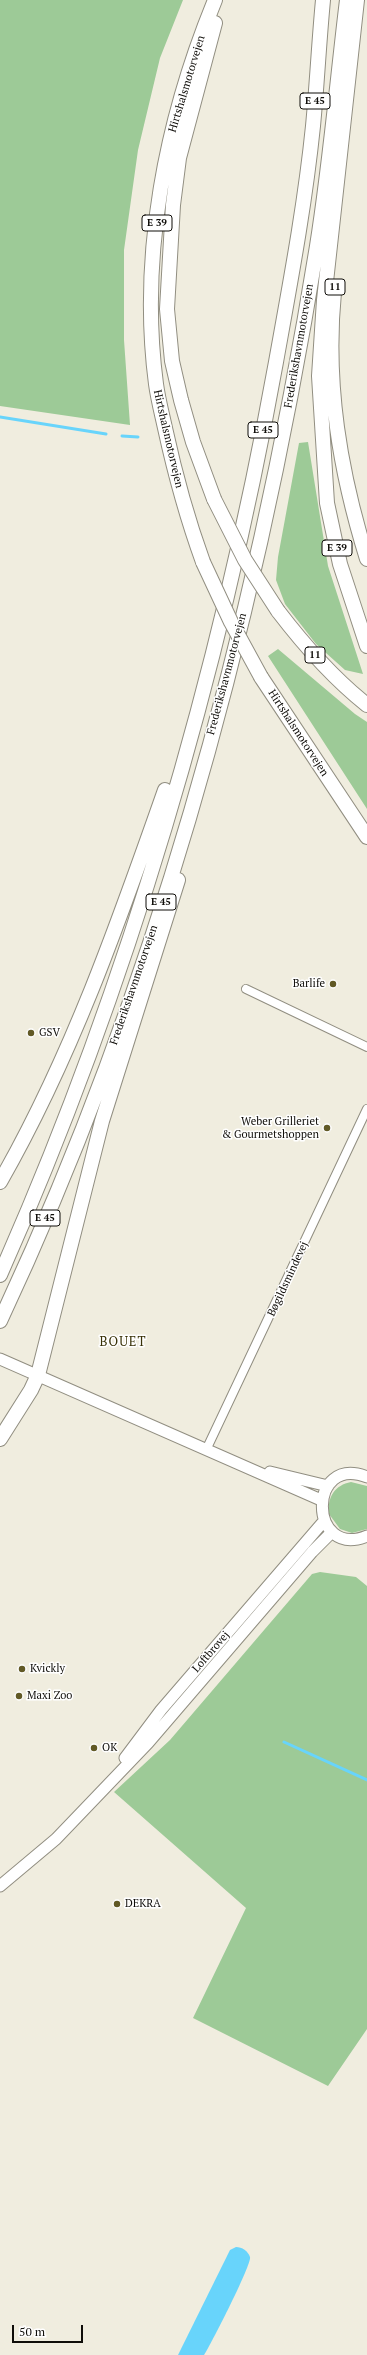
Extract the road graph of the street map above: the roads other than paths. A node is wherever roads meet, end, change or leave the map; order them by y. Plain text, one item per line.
1 (215, 0) edge
2 (222, 0) edge
3 (323, 0) edge
4 (347, 0) edge
5 (357, 6) edge
6 (367, 559) edge
7 (367, 646) edge
8 (212, 657) junction
9 (225, 686) junction
10 (367, 705) edge
11 (367, 837) edge
12 (246, 988) dead end
13 (367, 1047) edge
14 (367, 1109) edge
15 (0, 1182) edge
16 (0, 1275) edge
17 (0, 1321) edge
18 (0, 1359) edge
19 (38, 1375) junction
20 (0, 1439) edge
21 (207, 1448) junction
22 (249, 1467) junction
23 (366, 1474) edge
24 (328, 1486) junction
25 (321, 1500) junction
26 (324, 1521) junction
27 (332, 1532) junction
28 (365, 1540) edge
29 (104, 1787) junction
30 (0, 1886) edge

1 - 11 highway, Hirtshalsmotorvejen / E 39, bridge
2 - 10 highway, 11, bridge
3 - 8 highway, Frederikshavnmotorvejen / E 45
4 - 9 highway, Frederikshavnmotorvejen / E 45
5 - 6 highway, 11
5 - 7 highway, E 39
8 - 15 highway
8 - 16 highway, Frederikshavnmotorvejen / E 45
9 - 17 highway, Frederikshavnmotorvejen / E 45
9 - 19 highway
12 - 13 street
14 - 21 street, Bøgildsmindevej
18 - 19 main road
19 - 20 highway
19 - 21 main road
21 - 22 main road
22 - 24 main road
22 - 25 main road
23 - 24 main road
24 - 25 main road
25 - 26 main road
26 - 27 main road
26 - 29 main road, Loftbrovej
27 - 28 main road
27 - 29 main road, Loftbrovej
29 - 30 main road, Loftbrovej

